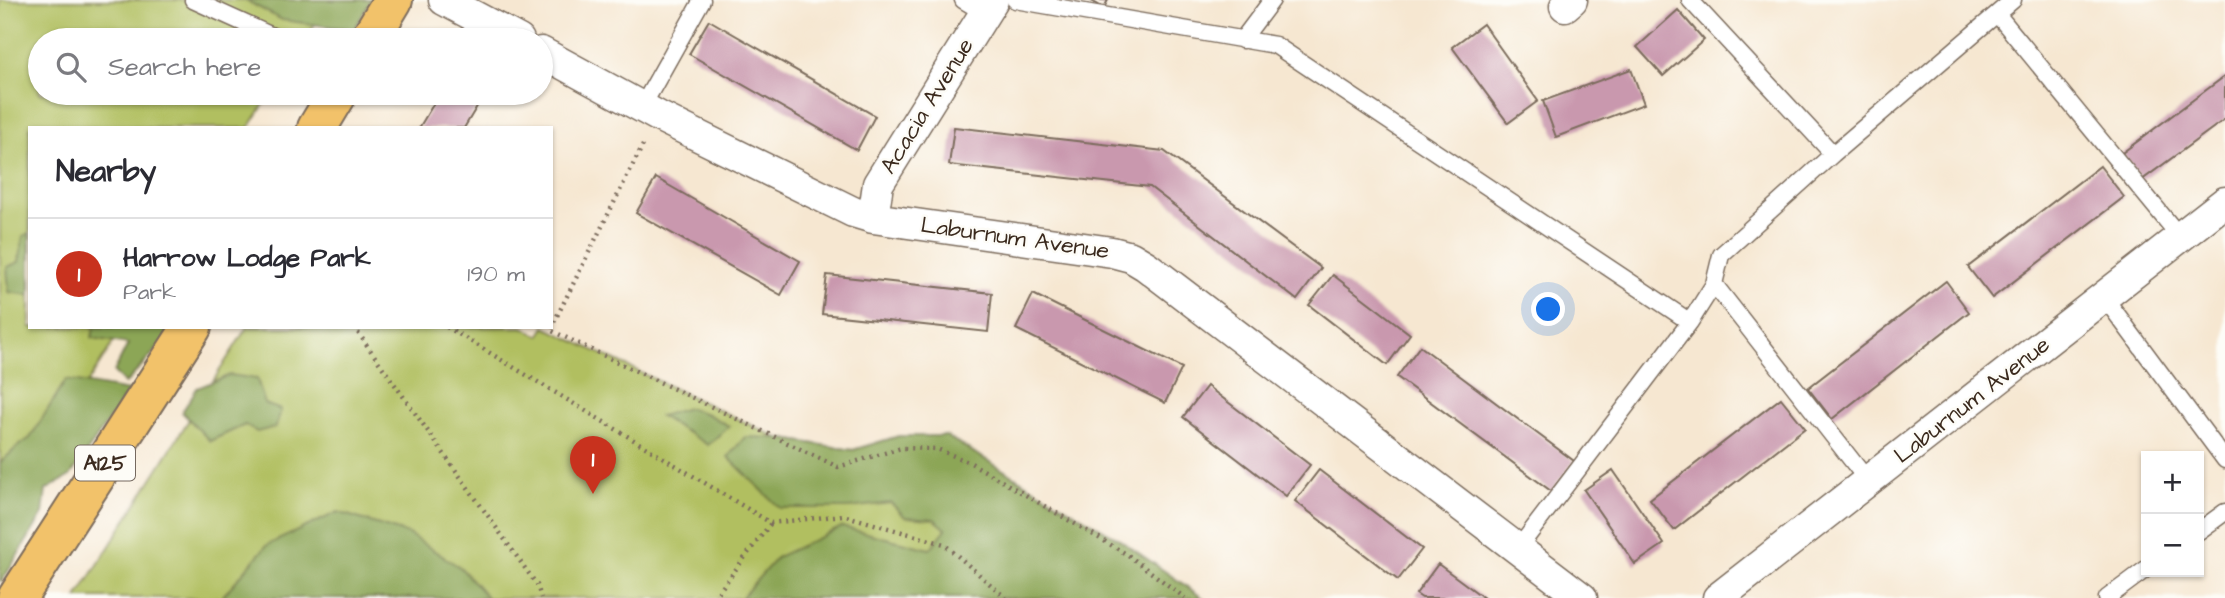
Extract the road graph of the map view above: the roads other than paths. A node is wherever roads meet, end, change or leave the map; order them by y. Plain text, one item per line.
1 (193, 0) edge
2 (393, 0) edge
3 (444, 0) edge
4 (702, 0) edge
5 (1016, 0) edge
6 (1272, 0) edge
7 (1690, 0) edge
8 (2013, 0) edge
9 (980, 4) edge
10 (1997, 14) junction
11 (255, 28) edge
12 (376, 28) edge
13 (496, 28) edge
14 (1242, 40) junction
15 (553, 58) edge
16 (331, 105) edge
17 (650, 111) junction
18 (318, 126) edge
19 (1833, 154) junction
20 (2225, 202) edge
21 (873, 218) junction
22 (2180, 237) junction
23 (1714, 284) junction
24 (2104, 297) junction
25 (1690, 322) junction
26 (191, 329) edge
27 (2225, 460) edge
28 (1868, 481) junction
29 (2225, 512) edge
30 (2204, 527) edge
31 (1517, 550) junction
32 (2141, 573) edge
33 (17, 598) edge
34 (1582, 598) edge
35 (1718, 598) edge
36 (2107, 598) edge

1 - 11 lane
2 - 12 main road
3 - 13 street
4 - 17 lane
5 - 14 lane
6 - 14 lane
7 - 19 lane
8 - 10 lane
9 - 21 street, Acacia Avenue
10 - 19 lane
10 - 22 lane
14 - 25 lane
15 - 17 street, Laburnum Avenue
16 - 18 main road
17 - 21 street, Laburnum Avenue
19 - 23 lane
20 - 22 street, Laburnum Avenue
21 - 31 street, Laburnum Avenue
22 - 24 street, Laburnum Avenue
23 - 25 lane
23 - 28 lane
24 - 27 lane
24 - 28 street, Laburnum Avenue
25 - 31 lane
26 - 33 main road, A125
28 - 35 street, Laburnum Avenue
29 - 30 lane
31 - 34 street, Laburnum Avenue
32 - 36 lane

